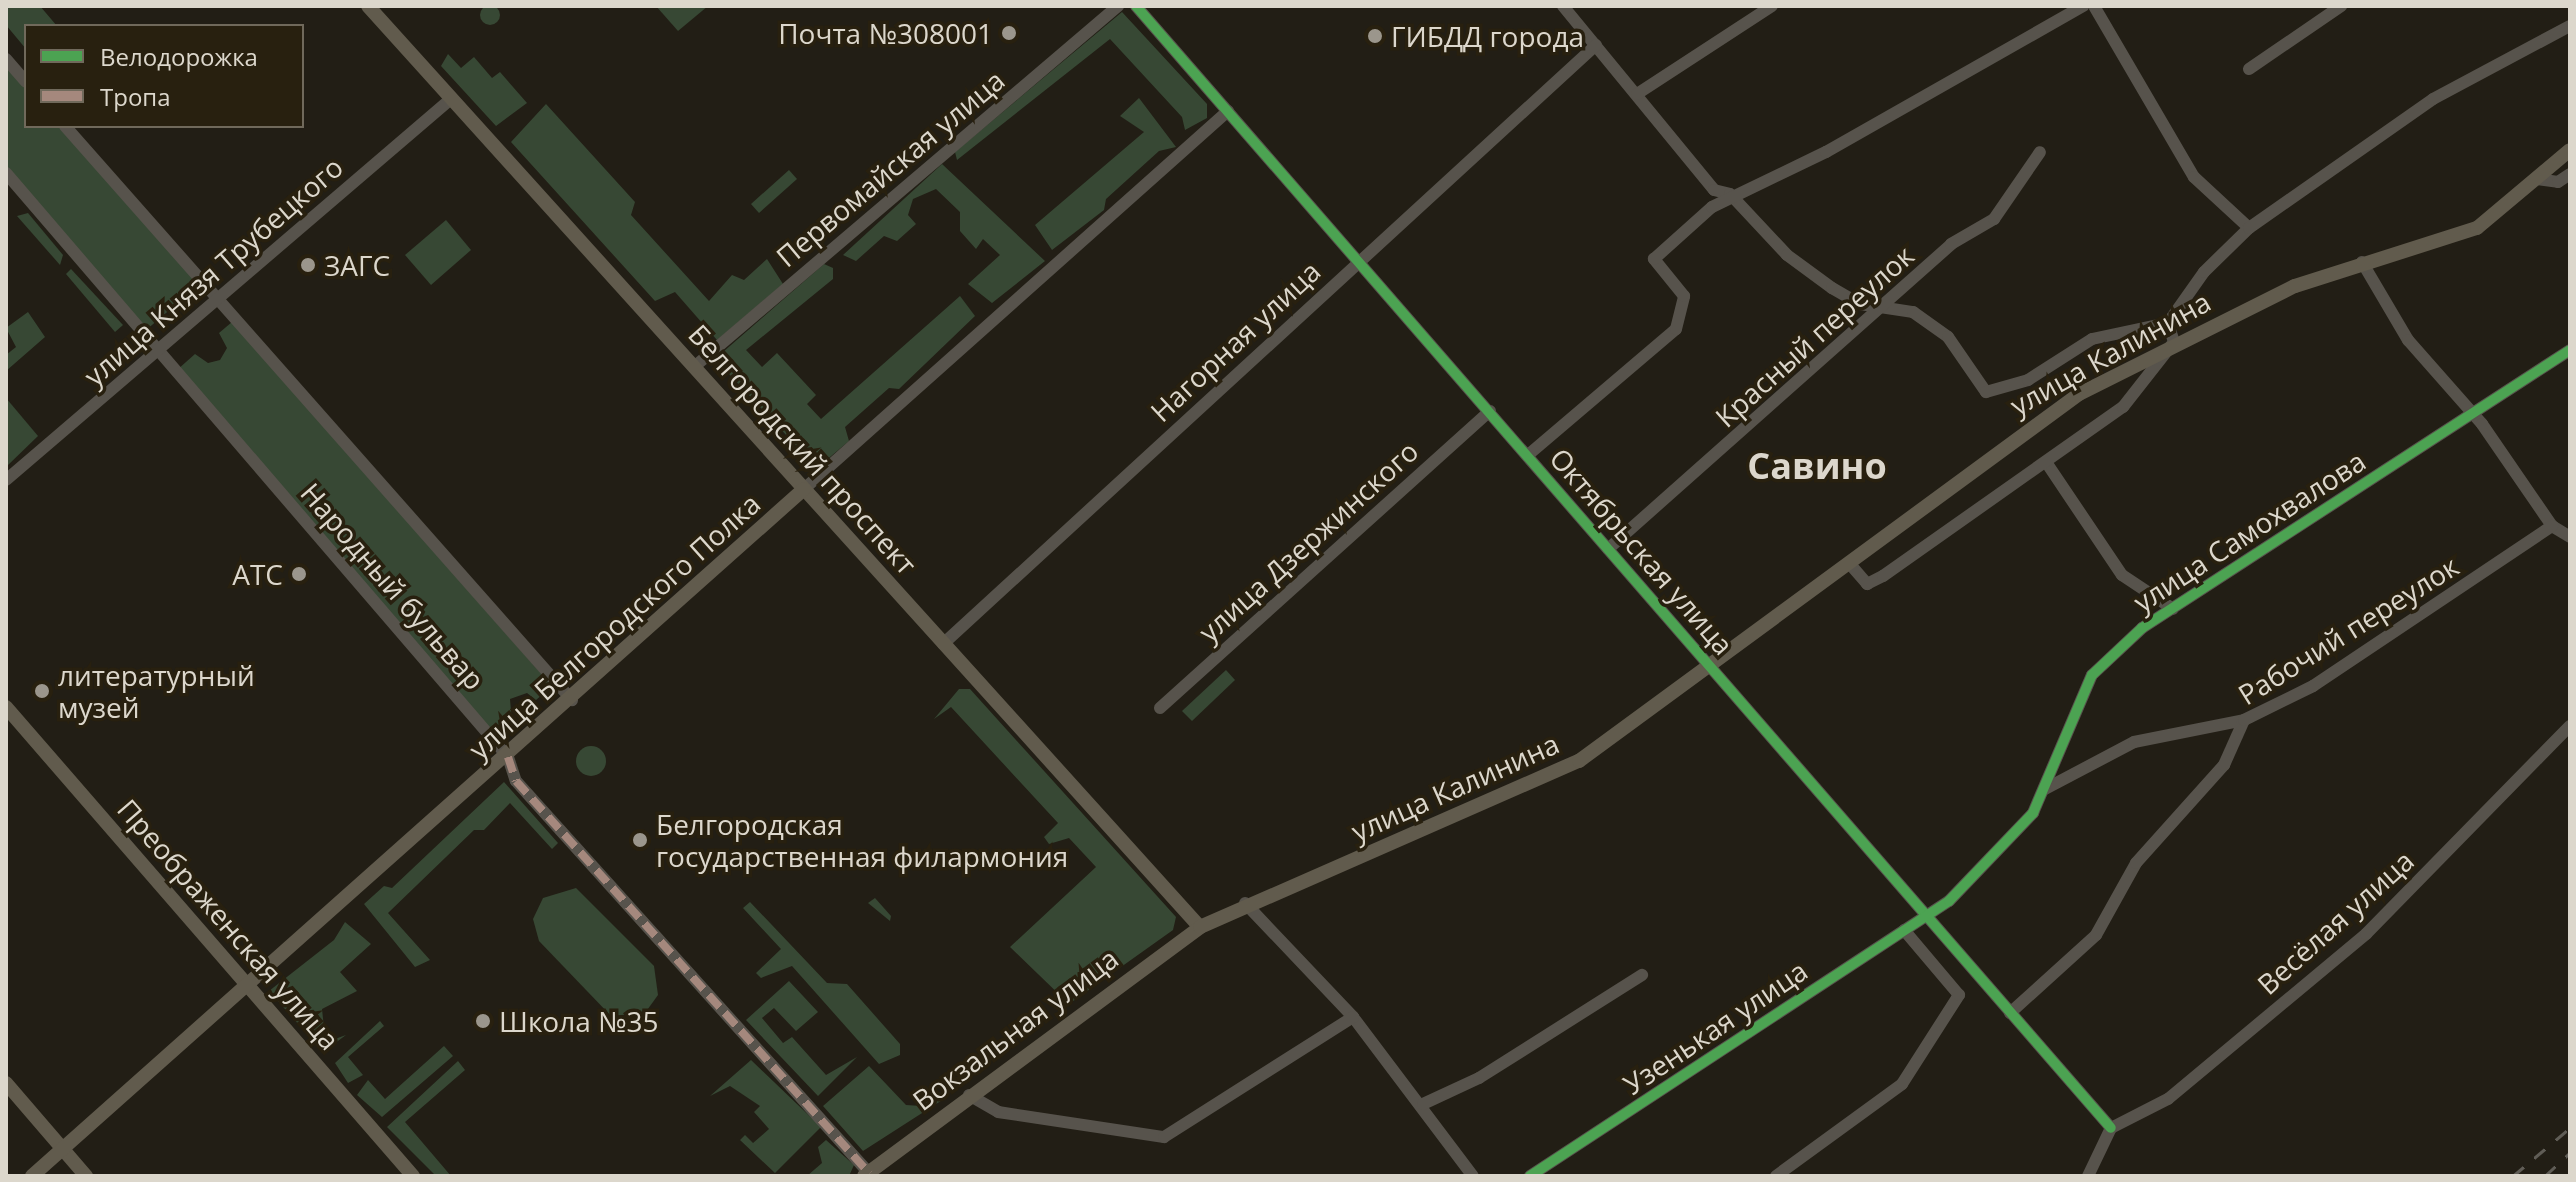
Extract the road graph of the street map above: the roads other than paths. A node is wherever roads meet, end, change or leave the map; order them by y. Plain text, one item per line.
1 (368, 6) edge
2 (1118, 6) edge
3 (1136, 6) edge
4 (1563, 6) edge
5 (1772, 6) edge
6 (2083, 6) edge
7 (2094, 6) edge
8 (2341, 6) edge
9 (2570, 26) edge
10 (1596, 45) junction
11 (6, 59) edge
12 (2249, 69) dead end
13 (24, 80) edge
14 (1637, 94) junction
15 (452, 98) junction
16 (1228, 111) junction
17 (67, 128) edge
18 (2570, 150) edge
19 (2040, 152) dead end
20 (6, 173) edge
21 (2570, 174) edge
22 (2537, 179) junction
23 (1730, 194) junction
24 (2249, 228) junction
25 (1359, 259) junction
26 (2362, 262) junction
27 (218, 299) junction
28 (1885, 308) junction
29 (2168, 323) junction
30 (2174, 342) junction
31 (158, 350) junction
32 (2570, 350) edge
33 (694, 367) junction
34 (1490, 411) junction
35 (2468, 412) junction
36 (1528, 455) junction
37 (2046, 462) junction
38 (6, 480) edge
39 (804, 489) junction
40 (2552, 526) junction
41 (2570, 537) edge
42 (1608, 549) junction
43 (1849, 563) junction
44 (2173, 609) junction
45 (943, 644) junction
46 (1712, 669) junction
47 (572, 700) junction
48 (6, 707) edge
49 (1160, 708) dead end
50 (2244, 720) junction
51 (2570, 726) edge
52 (508, 757) junction
53 (2045, 789) junction
54 (1245, 903) junction
55 (1926, 918) junction
56 (1200, 927) junction
57 (1904, 930) junction
58 (1642, 975) dead end
59 (247, 985) junction
60 (2010, 1013) junction
61 (1353, 1017) junction
62 (6, 1083) edge
63 (969, 1095) junction
64 (1423, 1104) junction
65 (2111, 1128) junction
66 (62, 1148) junction
67 (872, 1173) edge
68 (32, 1176) edge
69 (86, 1176) edge
70 (413, 1176) edge
71 (1473, 1176) edge
72 (1530, 1176) edge
73 (1776, 1176) edge
74 (2088, 1176) edge

1 - 15 main road, Белгородский проспект
2 - 33 street, Первомайская улица
3 - 16 street, Октябрьская улица
4 - 10 street
5 - 14 street
6 - 23 street
7 - 24 street
8 - 12 street
9 - 24 street
10 - 14 street
10 - 25 street, Нагорная улица
11 - 13 street
14 - 23 street
15 - 27 street, улица Князя Трубецкого
15 - 33 main road, Белгородский проспект
16 - 25 street, Октябрьская улица
16 - 39 street, улица Белгородского Полка
17 - 27 street, Народный бульвар
18 - 22 main road, улица Калинина
19 - 28 street, Красный переулок
20 - 31 street, Народный бульвар
21 - 22 street
22 - 26 main road, улица Калинина
23 - 28 street
23 - 36 street
24 - 29 street
25 - 34 street, Октябрьская улица
25 - 45 street, Нагорная улица
26 - 30 main road, улица Калинина
26 - 35 street
27 - 31 street, улица Князя Трубецкого
27 - 47 street, Народный бульвар
28 - 29 street
28 - 42 street, Красный переулок
29 - 30 street
30 - 37 street
30 - 43 main road, улица Калинина
31 - 38 street, улица Князя Трубецкого
31 - 52 street, Народный бульвар
32 - 35 street, улица Самохвалова
33 - 39 main road, Белгородский проспект
34 - 36 street, Октябрьская улица
34 - 49 street, улица Дзержинского
35 - 40 street
35 - 44 street, улица Самохвалова
36 - 42 street, Октябрьская улица
37 - 43 street
37 - 44 street
39 - 45 main road, Белгородский проспект
39 - 47 main road, улица Белгородского Полка
40 - 41 street
40 - 50 street, Рабочий переулок
42 - 46 street, Октябрьская улица
43 - 46 main road, улица Калинина
44 - 53 street, улица Самохвалова
45 - 56 main road, Белгородский проспект
46 - 54 main road, улица Калинина
46 - 55 street, Октябрьская улица
47 - 52 main road, улица Белгородского Полка
48 - 59 main road, Преображенская улица
50 - 53 street
50 - 60 street, Рабочий переулок
51 - 65 street, Весёлая улица
52 - 59 main road, улица Белгородского Полка
52 - 67 street, Народный бульвар
53 - 55 street, улица Самохвалова
54 - 56 main road, улица Калинина
54 - 61 street
55 - 57 street, Узенькая улица
55 - 60 street, Октябрьская улица
56 - 63 main road, Вокзальная улица
57 - 72 street, Узенькая улица
57 - 73 street
58 - 64 street
59 - 66 main road, улица Белгородского Полка
59 - 70 main road, Преображенская улица
60 - 65 street, Октябрьская улица
61 - 63 street
61 - 64 street
62 - 66 main road
63 - 67 main road, Вокзальная улица
64 - 71 street
65 - 74 street
66 - 68 main road, улица Белгородского Полка
66 - 69 main road

